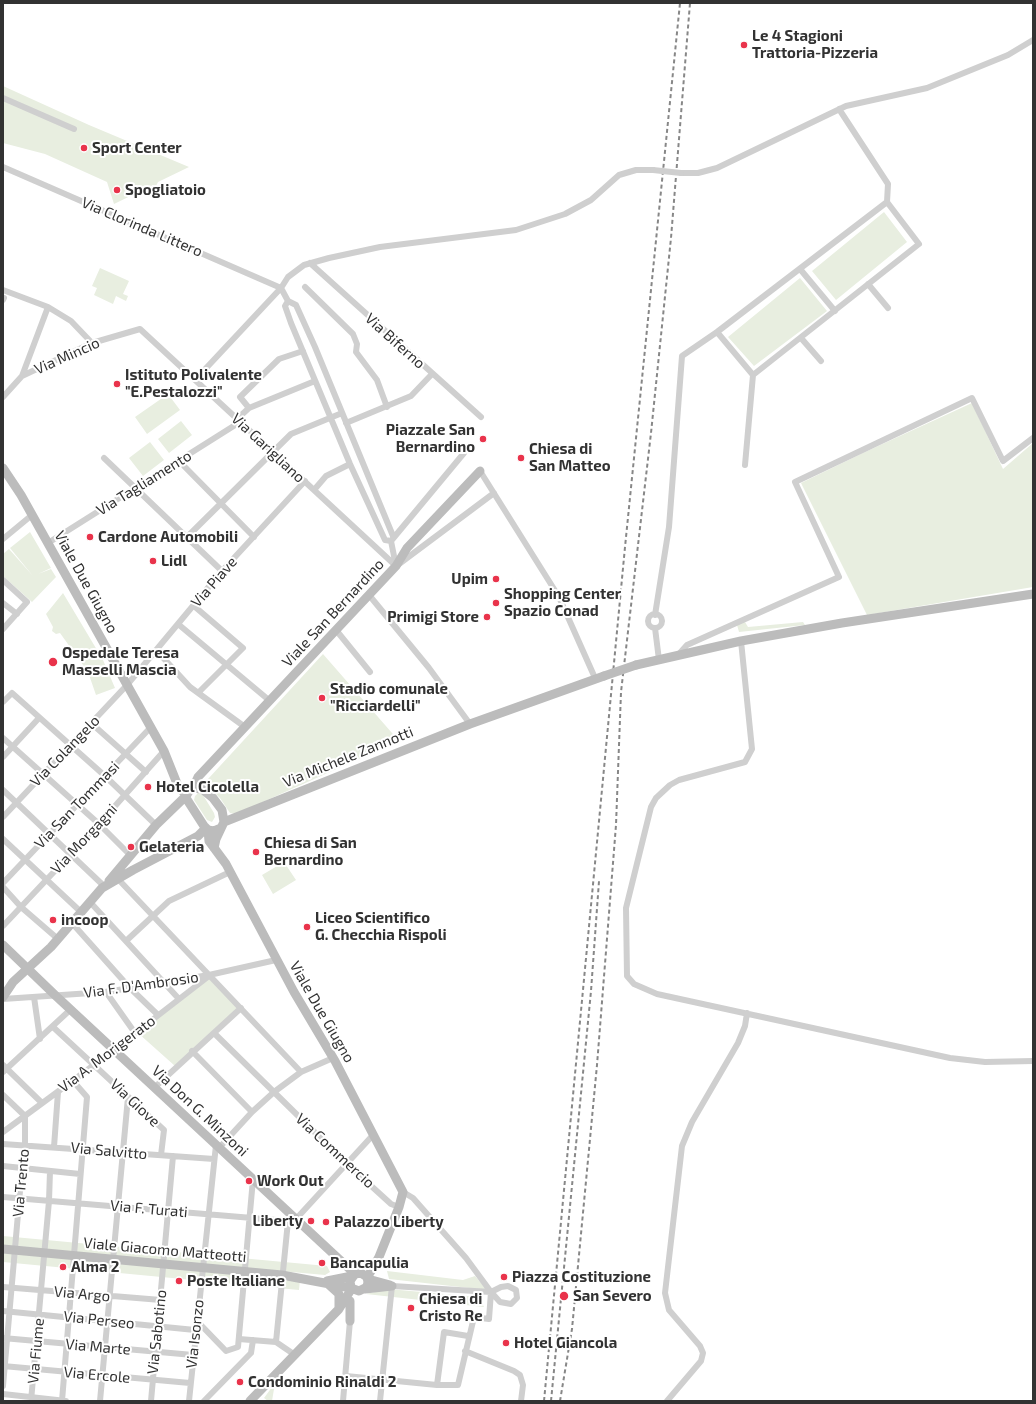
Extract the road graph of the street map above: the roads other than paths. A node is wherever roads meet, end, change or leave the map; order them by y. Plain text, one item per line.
1 (1033, 40) edge
2 (3, 98) edge
3 (839, 109) junction
4 (74, 129) dead end
5 (3, 167) edge
6 (887, 202) junction
7 (310, 263) junction
8 (800, 268) junction
9 (868, 284) junction
10 (305, 287) dead end
11 (281, 288) junction
12 (3, 290) edge
13 (288, 300) junction
14 (48, 307) junction
15 (888, 308) dead end
16 (834, 311) junction
17 (140, 329) joint
18 (717, 332) junction
19 (801, 338) junction
20 (92, 343) junction
21 (303, 351) junction
22 (821, 361) dead end
23 (432, 374) junction
24 (753, 375) junction
25 (22, 376) junction
26 (195, 380) junction
27 (315, 380) junction
28 (3, 397) edge
29 (387, 407) junction
30 (249, 408) junction
31 (342, 413) junction
32 (481, 417) dead end
33 (331, 418) junction
34 (239, 420) junction
35 (346, 423) junction
36 (1033, 438) edge
37 (273, 451) junction
38 (464, 453) dead end
39 (104, 458) dead end
40 (179, 461) junction
41 (350, 464) junction
42 (745, 465) dead end
43 (3, 468) edge
44 (480, 471) joint
45 (304, 481) junction
46 (136, 488) junction
47 (314, 490) junction
48 (494, 493) junction
49 (220, 504) junction
50 (32, 515) junction
51 (187, 537) junction
52 (254, 537) junction
53 (392, 538) junction
54 (3, 539) edge
55 (48, 543) junction
56 (396, 566) junction
57 (222, 571) junction
58 (3, 580) edge
59 (1033, 594) edge
60 (369, 595) junction
61 (3, 603) edge
62 (194, 606) junction
63 (16, 614) junction
64 (655, 614) junction
65 (178, 624) junction
66 (655, 628) junction
67 (3, 629) edge
68 (336, 630) junction
69 (741, 641) junction
70 (156, 650) junction
71 (678, 655) junction
72 (659, 660) junction
73 (226, 665) junction
74 (370, 672) dead end
75 (599, 677) junction
76 (127, 685) junction
77 (198, 693) junction
78 (270, 701) junction
79 (3, 702) edge
80 (40, 718) junction
81 (91, 723) junction
82 (470, 724) junction
83 (151, 727) junction
84 (245, 727) junction
85 (3, 738) edge
86 (70, 745) junction
87 (12, 746) junction
88 (164, 751) junction
89 (127, 753) junction
90 (3, 757) edge
91 (146, 772) junction
92 (42, 774) junction
93 (105, 776) junction
94 (3, 790) edge
95 (191, 791) junction
96 (125, 795) junction
97 (16, 802) junction
98 (76, 805) junction
99 (222, 810) junction
100 (3, 816) edge
101 (238, 816) junction
102 (99, 824) junction
103 (156, 825) junction
104 (223, 825) junction
105 (207, 829) junction
106 (49, 834) junction
107 (3, 840) edge
108 (214, 848) junction
109 (70, 854) junction
110 (130, 855) junction
111 (25, 860) junction
112 (230, 872) junction
113 (118, 879) junction
114 (46, 880) junction
115 (3, 883) edge
116 (105, 886) junction
117 (3, 887) edge
118 (90, 902) junction
119 (21, 906) junction
120 (81, 912) junction
121 (152, 915) junction
122 (72, 923) junction
123 (3, 926) edge
124 (58, 939) junction
125 (126, 941) junction
126 (3, 945) edge
127 (276, 960) junction
128 (28, 968) junction
129 (209, 975) junction
130 (163, 982) junction
131 (129, 987) junction
132 (6, 988) edge
133 (106, 992) junction
134 (56, 996) junction
135 (34, 997) junction
136 (3, 998) edge
137 (179, 999) junction
138 (241, 1008) junction
139 (70, 1010) junction
140 (747, 1014) junction
141 (158, 1015) junction
142 (53, 1027) junction
143 (135, 1033) junction
144 (214, 1033) junction
145 (40, 1039) junction
146 (113, 1049) junction
147 (192, 1052) junction
148 (333, 1058) junction
149 (1033, 1061) edge
150 (94, 1065) junction
151 (4, 1068) edge
152 (301, 1072) junction
153 (73, 1080) junction
154 (154, 1088) junction
155 (58, 1092) junction
156 (274, 1092) junction
157 (3, 1095) edge
158 (128, 1096) junction
159 (42, 1103) junction
160 (252, 1112) junction
161 (25, 1116) junction
162 (4, 1128) edge
163 (373, 1135) junction
164 (3, 1144) edge
165 (25, 1145) junction
166 (218, 1146) junction
167 (54, 1147) junction
168 (82, 1149) junction
169 (122, 1152) junction
170 (161, 1155) junction
171 (173, 1156) junction
172 (214, 1159) junction
173 (346, 1163) junction
174 (3, 1166) edge
175 (22, 1168) junction
176 (50, 1171) junction
177 (80, 1174) junction
178 (253, 1179) junction
179 (403, 1192) junction
180 (3, 1197) edge
181 (20, 1198) junction
182 (49, 1201) junction
183 (77, 1203) junction
184 (117, 1206) junction
185 (399, 1206) junction
186 (170, 1211) junction
187 (209, 1214) junction
188 (249, 1218) junction
189 (292, 1218) junction
190 (3, 1249) edge
191 (15, 1250) junction
192 (44, 1252) junction
193 (73, 1255) junction
194 (379, 1257) junction
195 (113, 1259) junction
196 (164, 1264) junction
197 (202, 1267) junction
198 (244, 1271) junction
199 (355, 1274) junction
200 (282, 1275) junction
201 (367, 1278) junction
202 (324, 1282) junction
203 (392, 1286) junction
204 (3, 1287) edge
205 (12, 1288) junction
206 (351, 1288) junction
207 (41, 1290) junction
208 (364, 1290) junction
209 (491, 1292) junction
210 (70, 1293) junction
211 (110, 1296) junction
212 (161, 1300) junction
213 (350, 1301) junction
214 (339, 1309) junction
215 (6, 1311) edge
216 (39, 1314) junction
217 (68, 1317) junction
218 (108, 1321) junction
219 (197, 1321) junction
220 (350, 1321) junction
221 (158, 1326) junction
222 (195, 1330) junction
223 (468, 1336) junction
224 (5, 1338) edge
225 (239, 1338) junction
226 (253, 1340) junction
227 (37, 1341) junction
228 (276, 1342) junction
229 (66, 1344) junction
230 (105, 1347) junction
231 (465, 1351) junction
232 (156, 1352) junction
233 (193, 1355) junction
234 (294, 1355) junction
235 (4, 1367) edge
236 (34, 1369) junction
237 (64, 1372) junction
238 (103, 1375) junction
239 (346, 1376) junction
240 (153, 1379) junction
241 (382, 1379) junction
242 (190, 1383) junction
243 (437, 1384) junction
244 (3, 1386) edge
245 (3, 1394) edge
246 (32, 1399) edge
247 (62, 1401) edge
248 (66, 1401) edge
249 (100, 1401) edge
250 (151, 1401) edge
251 (189, 1401) edge
252 (204, 1401) edge
253 (250, 1401) edge
254 (343, 1401) edge
255 (380, 1401) edge
256 (521, 1401) edge
257 (667, 1401) edge

1 - 3 street
2 - 4 street
3 - 6 street
3 - 7 street, bridge
5 - 11 street, Via Clorinda Littero
6 - 8 street
6 - 9 street
7 - 11 street
7 - 23 street, Via Biferno
8 - 16 street
8 - 18 street
9 - 15 street
9 - 16 street
10 - 29 street
11 - 13 street
11 - 26 street
12 - 14 street
13 - 21 street
13 - 31 street
14 - 20 street
14 - 25 street
16 - 19 street
17 - 20 street, Via Mincio
17 - 26 street, Via Garigliano
18 - 24 street
18 - 64 street
19 - 22 street
19 - 24 street
20 - 25 street, Via Mincio
21 - 27 street
21 - 30 street
23 - 29 street
23 - 32 street, Via Biferno
24 - 42 street
25 - 28 street, Via Mincio
26 - 34 street, Via Garigliano
27 - 30 street, Via Tagliamento
27 - 33 street
29 - 35 street
30 - 34 street, Via Tagliamento
31 - 33 street
31 - 35 street
33 - 37 street
33 - 41 street
34 - 37 street, Via Garigliano
34 - 40 street, Via Tagliamento
35 - 53 street
36 - 71 street
37 - 45 street, Via Garigliano
37 - 49 street
38 - 53 street
39 - 46 street
40 - 46 street, Via Tagliamento
40 - 49 street
41 - 47 street
41 - 53 street
43 - 50 main road, Viale Due Giugno
44 - 48 street
44 - 56 main road, Viale San Bernardino
45 - 47 street, Via Garigliano
45 - 52 street, Via Piave
46 - 51 street
46 - 55 street, Via Tagliamento
47 - 56 street, Via Garigliano
48 - 56 street
48 - 75 street
49 - 51 street
49 - 52 street
50 - 54 street
50 - 55 main road, Viale Due Giugno
51 - 57 street
52 - 57 street, Via Piave
53 - 56 street
55 - 76 main road, Viale Due Giugno
56 - 60 main road, Viale San Bernardino
57 - 62 street, Via Piave
58 - 63 street
59 - 69 main road, Via Michele Zannotti
60 - 68 main road, Viale San Bernardino
60 - 82 street
61 - 63 street
62 - 65 street, Via Piave
62 - 73 street
63 - 67 street
64 - 66 street
64 - 66 street
65 - 70 street, Via Piave
65 - 73 street
66 - 72 street
68 - 74 street
68 - 78 main road, Viale San Bernardino
69 - 71 main road, Via Michele Zannotti
69 - 140 street
70 - 76 street, Via Piave
70 - 77 street
71 - 72 main road, Via Michele Zannotti
72 - 75 main road, Via Michele Zannotti, bridge
73 - 77 street
73 - 78 street
75 - 82 main road, Via Michele Zannotti
76 - 81 street, Via Colangelo
76 - 83 main road, Viale Due Giugno
77 - 84 street
78 - 84 main road, Viale San Bernardino
79 - 80 street
80 - 86 street
80 - 87 street
81 - 86 street, Via Colangelo
81 - 89 street
82 - 101 main road, Via Michele Zannotti
83 - 88 main road, Viale Due Giugno
83 - 89 street, Via San Tommasi
84 - 95 main road, Viale San Bernardino
85 - 87 street
86 - 92 street, Via Colangelo
86 - 93 street
87 - 90 street
87 - 92 street
88 - 91 street, Via Morgagni
88 - 95 main road, Viale Due Giugno
89 - 91 street
89 - 93 street, Via San Tommasi
91 - 96 street, Via Morgagni
92 - 97 street, Via Colangelo
92 - 98 street
93 - 96 street
93 - 98 street, Via San Tommasi
94 - 97 street
95 - 99 main road
95 - 103 main road
95 - 105 main road, Viale Due Giugno
96 - 102 street, Via Morgagni
96 - 103 street
97 - 100 street, Via Colangelo
97 - 106 street
98 - 102 street
98 - 106 street, Via San Tommasi
99 - 101 main road
99 - 104 main road
101 - 104 main road, Via Michele Zannotti
102 - 109 street, Via Morgagni
102 - 110 street
103 - 110 main road
104 - 105 main road, Via Michele Zannotti
104 - 108 main road
105 - 108 main road, Viale Due Giugno
105 - 113 main road
106 - 109 street
106 - 111 street, Via San Tommasi
107 - 111 street
108 - 112 main road, Viale Due Giugno
109 - 114 street, Via Morgagni
109 - 116 street
110 - 116 main road
111 - 114 street
111 - 115 street, Via San Tommasi
112 - 121 street
112 - 127 main road, Viale Due Giugno
113 - 116 main road
113 - 121 street
114 - 119 street, Via Morgagni
114 - 120 street
116 - 118 main road
117 - 119 street
118 - 120 main road
118 - 125 street
119 - 123 street, Via Morgagni
119 - 124 street
120 - 122 main road
121 - 125 street
121 - 129 street
122 - 124 main road
122 - 131 street
124 - 128 main road
125 - 130 street
126 - 128 main road, Via Don G. Minzoni
127 - 129 street, Via F. D'Ambrosio
127 - 148 main road, Viale Due Giugno
128 - 132 main road
128 - 134 main road, Via Don G. Minzoni
129 - 130 street, Via F. D'Ambrosio
129 - 137 street, Via A. Morigerato
129 - 138 street
130 - 131 street, Via F. D'Ambrosio
130 - 137 street
131 - 133 street, Via F. D'Ambrosio
131 - 141 street
132 - 136 main road
133 - 134 street, Via F. D'Ambrosio
133 - 143 street
134 - 135 street, Via F. D'Ambrosio
134 - 139 main road, Via Don G. Minzoni
135 - 136 street, Via F. D'Ambrosio
135 - 145 street
137 - 141 street, Via A. Morigerato
138 - 144 street
138 - 152 street
139 - 142 street
139 - 146 main road, Via Don G. Minzoni
140 - 149 street
140 - 257 street
141 - 143 street, Via A. Morigerato
142 - 145 street
142 - 150 street, Via Giove
143 - 146 street, Via A. Morigerato
144 - 147 street
144 - 156 street, Via Commercio
145 - 151 street
146 - 150 street, Via A. Morigerato
146 - 154 main road, Via Don G. Minzoni
147 - 154 street
147 - 160 street
148 - 152 street
148 - 163 main road, Viale Due Giugno
150 - 153 street, Via A. Morigerato
150 - 158 street, Via Giove
151 - 159 street
152 - 156 street
153 - 155 street, Via A. Morigerato
153 - 168 street
154 - 166 main road, Via Don G. Minzoni
155 - 159 street, Via A. Morigerato
155 - 167 street
156 - 160 street
156 - 173 street, Via Commercio
157 - 161 street
158 - 169 street
158 - 170 street, Via Giove
159 - 161 street, Via A. Morigerato
160 - 166 street
161 - 162 street, Via A. Morigerato
161 - 165 street, Via Trento
163 - 173 street
163 - 179 main road, Viale Due Giugno
164 - 165 street, Via Salvitto
165 - 167 street, Via Salvitto
165 - 175 street, Via Trento
166 - 172 street, Via Isonzo
166 - 178 main road, Via Don G. Minzoni
167 - 168 street, Via Salvitto
168 - 169 street, Via Salvitto
168 - 177 street
169 - 170 street, Via Salvitto
169 - 184 street
170 - 171 street, Via Salvitto
171 - 172 street, Via Salvitto
171 - 186 street, Via Sabotino
172 - 187 street, Via Isonzo
173 - 185 street, Via Commercio
173 - 189 street
174 - 175 street
175 - 176 street
175 - 181 street, Via Trento
176 - 177 street
176 - 182 street, Via Fiume
177 - 183 street
178 - 188 street
178 - 189 main road, Via Don G. Minzoni
179 - 185 main road
179 - 209 street
180 - 181 street, Via F. Turati
181 - 182 street, Via F. Turati
181 - 191 street, Via Trento
182 - 183 street, Via F. Turati
182 - 192 street, Via Fiume
183 - 184 street, Via F. Turati
183 - 193 street
184 - 186 street, Via F. Turati
184 - 195 street
185 - 194 main road
186 - 187 street, Via F. Turati
186 - 196 street, Via Sabotino
187 - 188 street, Via F. Turati
187 - 197 street, Via Isonzo
188 - 189 street, Via F. Turati
188 - 198 street
189 - 199 main road, Via Don G. Minzoni
189 - 200 street
190 - 191 main road, Viale Giacomo Matteotti
191 - 192 main road, Viale Giacomo Matteotti
191 - 205 street, Via Trento
192 - 193 main road, Viale Giacomo Matteotti
192 - 207 street, Via Fiume
193 - 195 main road, Viale Giacomo Matteotti
193 - 210 street
194 - 199 main road
194 - 201 main road
195 - 196 main road, Viale Giacomo Matteotti
195 - 211 street
196 - 197 main road, Viale Giacomo Matteotti
196 - 212 street, Via Sabotino
197 - 198 main road, Viale Giacomo Matteotti
197 - 219 street, Via Isonzo
198 - 200 main road, Viale Giacomo Matteotti
198 - 225 street
199 - 201 main road
199 - 202 main road
199 - 206 main road
200 - 202 main road, Viale Giacomo Matteotti
200 - 228 street
201 - 203 main road
201 - 208 main road
202 - 206 main road, Viale Giacomo Matteotti
202 - 214 main road
203 - 208 main road
203 - 209 street
203 - 241 street
204 - 205 street, Via Argo
205 - 207 street, Via Argo
205 - 215 street, Via Trento
206 - 208 main road
206 - 214 main road
207 - 210 street, Via Argo
207 - 216 street, Via Fiume
208 - 213 main road
209 - 223 street
210 - 211 street, Via Argo
210 - 217 street
211 - 212 street, Via Argo
211 - 218 street
212 - 221 street, Via Sabotino
213 - 214 main road
213 - 220 main road
214 - 220 main road
214 - 234 main road
215 - 216 street, Via Perseo
215 - 224 street, Via Trento
216 - 217 street, Via Perseo
216 - 227 street, Via Fiume
217 - 218 street, Via Perseo
217 - 229 street
218 - 221 street, Via Perseo
218 - 230 street
219 - 222 street, Via Isonzo
219 - 225 street
220 - 239 street
221 - 222 street, Via Perseo
221 - 232 street, Via Sabotino
222 - 233 street, Via Isonzo
223 - 231 street
223 - 243 street
224 - 227 street, Via Marte
224 - 235 street, Via Trento
225 - 226 street
226 - 228 street
226 - 252 street
227 - 229 street, Via Marte
227 - 236 street, Via Fiume
228 - 234 street
229 - 230 street, Via Marte
229 - 237 street
230 - 232 street, Via Marte
230 - 238 street
231 - 243 street
231 - 256 street
232 - 233 street, Via Marte
232 - 240 street, Via Sabotino
233 - 242 street, Via Isonzo
234 - 253 main road
235 - 236 street, Via Ercole
235 - 244 street, Via Trento
236 - 237 street, Via Ercole
236 - 246 street, Via Fiume
237 - 238 street, Via Ercole
237 - 247 street
238 - 240 street, Via Ercole
238 - 249 street
239 - 241 street
239 - 254 street
240 - 242 street, Via Ercole
240 - 250 street, Via Sabotino
241 - 243 street
241 - 255 street
242 - 251 street, Via Isonzo
245 - 246 street
246 - 247 street
247 - 248 street

